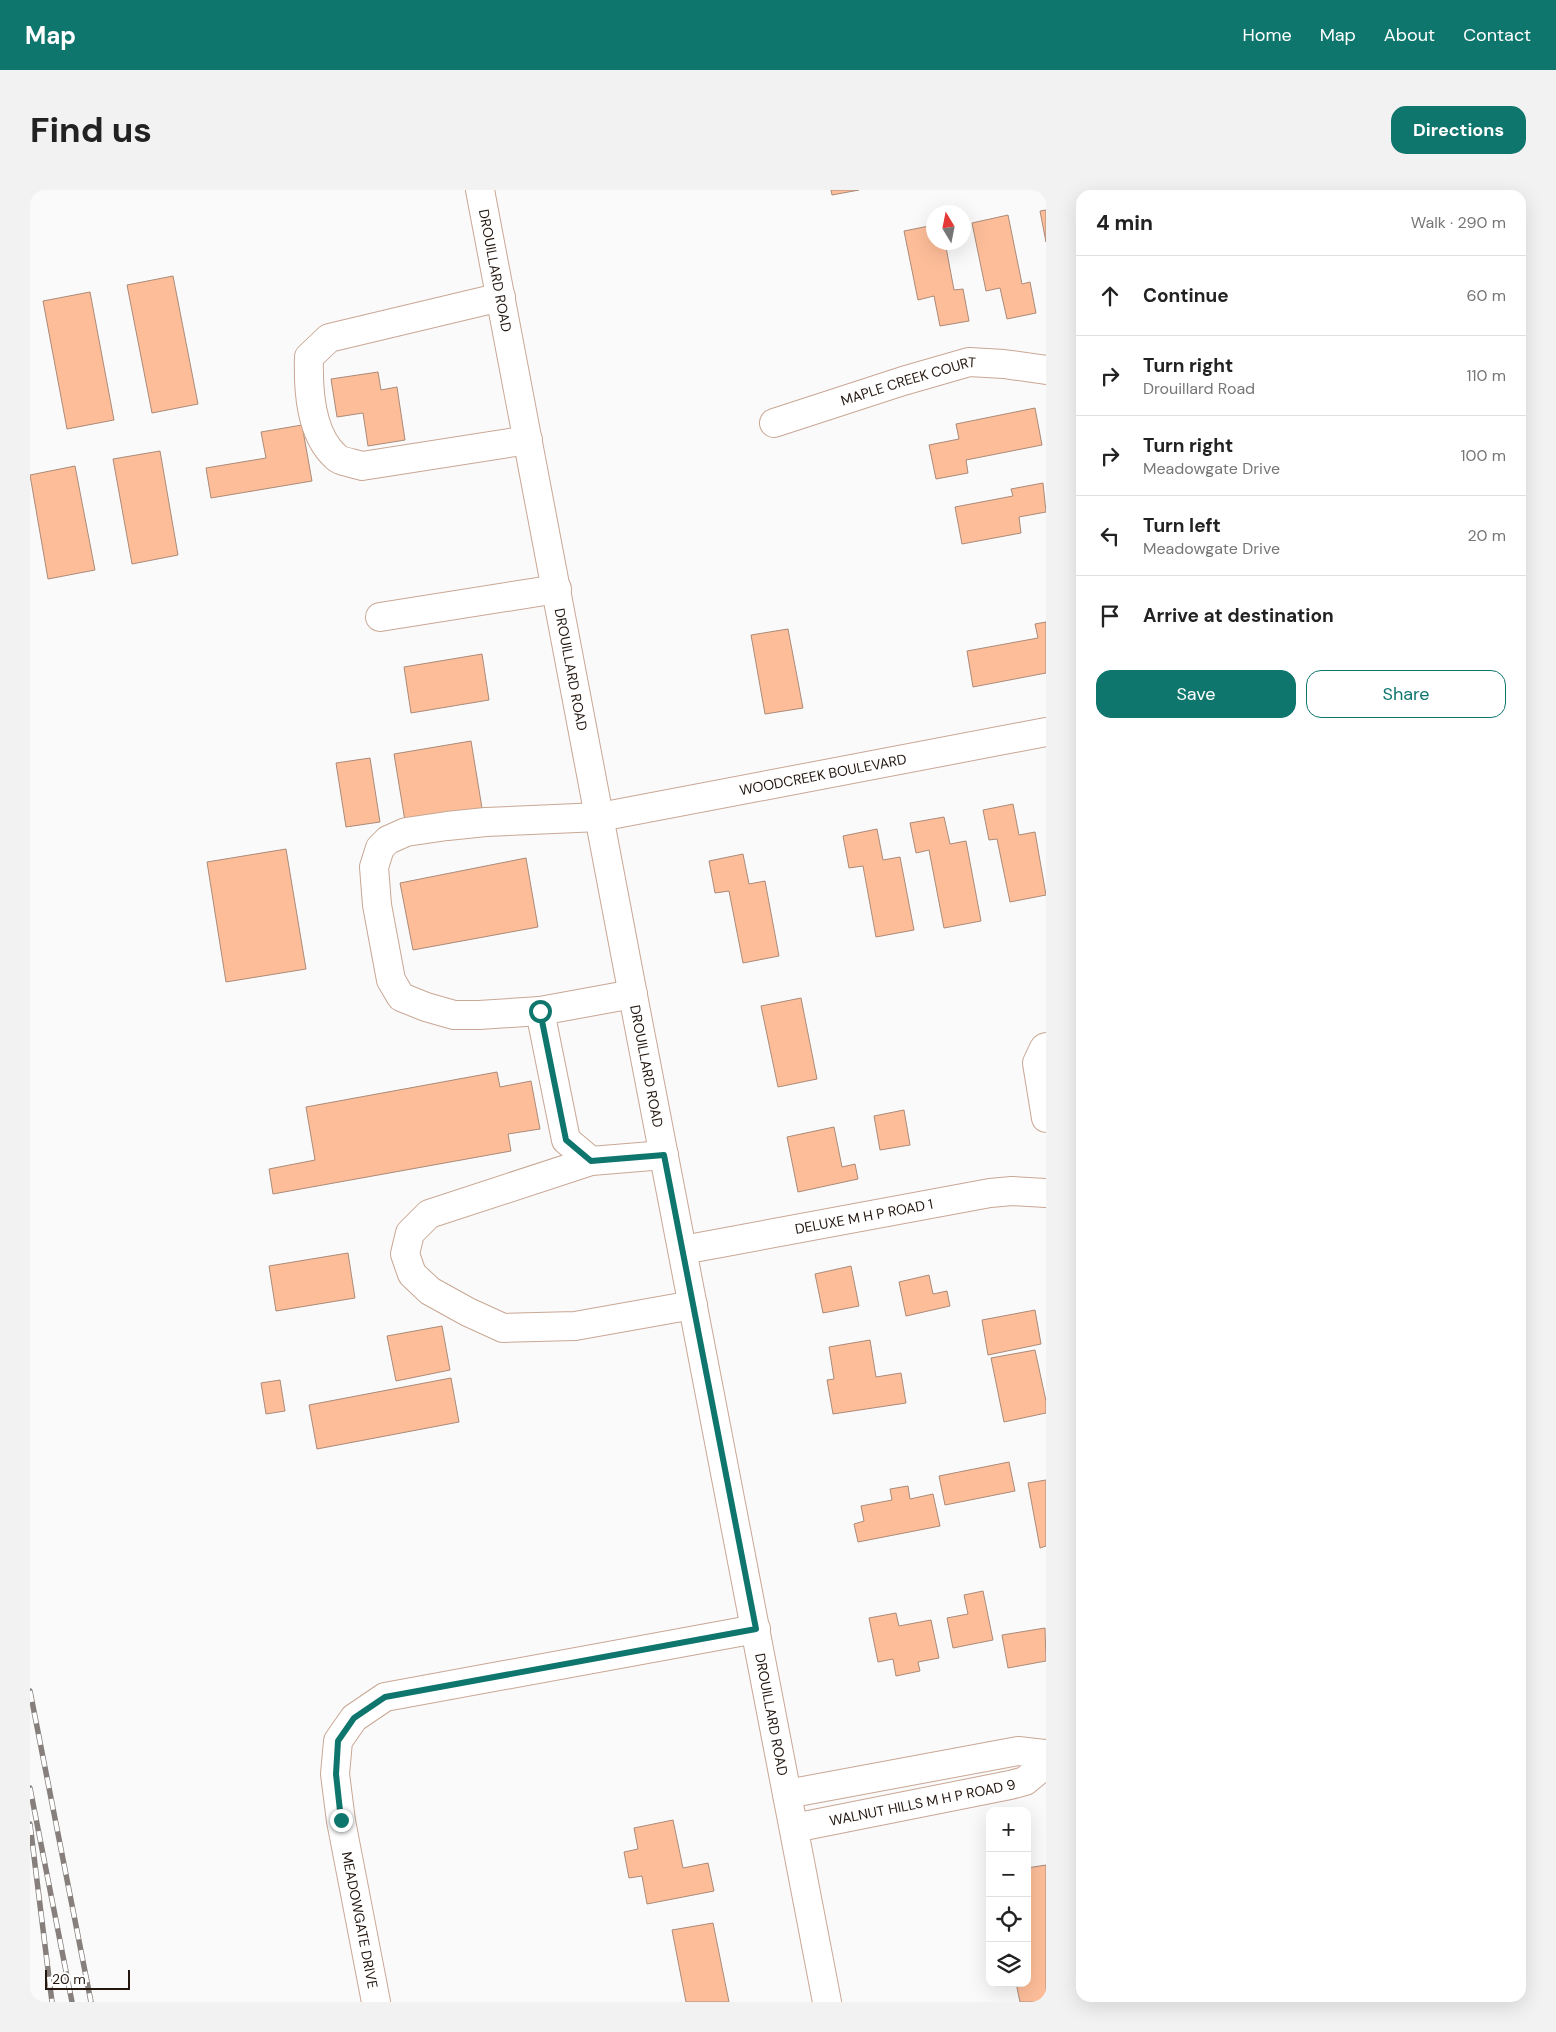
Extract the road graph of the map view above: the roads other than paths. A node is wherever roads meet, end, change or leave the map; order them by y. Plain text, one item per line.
1 (480, 190) edge
2 (501, 297) junction
3 (1046, 370) edge
4 (774, 423) dead end
5 (528, 440) junction
6 (557, 589) junction
7 (380, 617) dead end
8 (1046, 732) edge
9 (600, 817) junction
10 (633, 994) junction
11 (540, 1011) junction
12 (1046, 1047) edge
13 (1046, 1118) edge
14 (664, 1155) junction
15 (591, 1161) junction
16 (1046, 1193) edge
17 (683, 1250) junction
18 (693, 1305) junction
19 (756, 1629) junction
20 (1046, 1754) edge
21 (1046, 1764) edge
22 (787, 1794) junction
23 (794, 1828) junction
24 (376, 2002) edge
25 (828, 2002) edge

1 - 2 street, DROUILLARD ROAD
2 - 5 street, DROUILLARD ROAD
2 - 5 street
3 - 4 street, MAPLE CREEK COURT
5 - 6 street, DROUILLARD ROAD
6 - 7 street
6 - 9 street, DROUILLARD ROAD
8 - 9 street, WOODCREEK BOULEVARD
9 - 10 street, DROUILLARD ROAD
9 - 11 street, WOODCREEK BOULEVARD
10 - 11 street, WOODCREEK BOULEVARD
10 - 14 street, DROUILLARD ROAD
11 - 15 street
12 - 13 street
14 - 15 street
14 - 17 street, DROUILLARD ROAD
15 - 18 street
16 - 17 street, DELUXE M H P ROAD 1
17 - 18 street, DROUILLARD ROAD
18 - 19 street, DROUILLARD ROAD
19 - 22 street, DROUILLARD ROAD
19 - 24 street, MEADOWGATE DRIVE
20 - 22 street
21 - 23 street, WALNUT HILLS M H P ROAD 9
22 - 23 street, DROUILLARD ROAD
23 - 25 street, DROUILLARD ROAD

